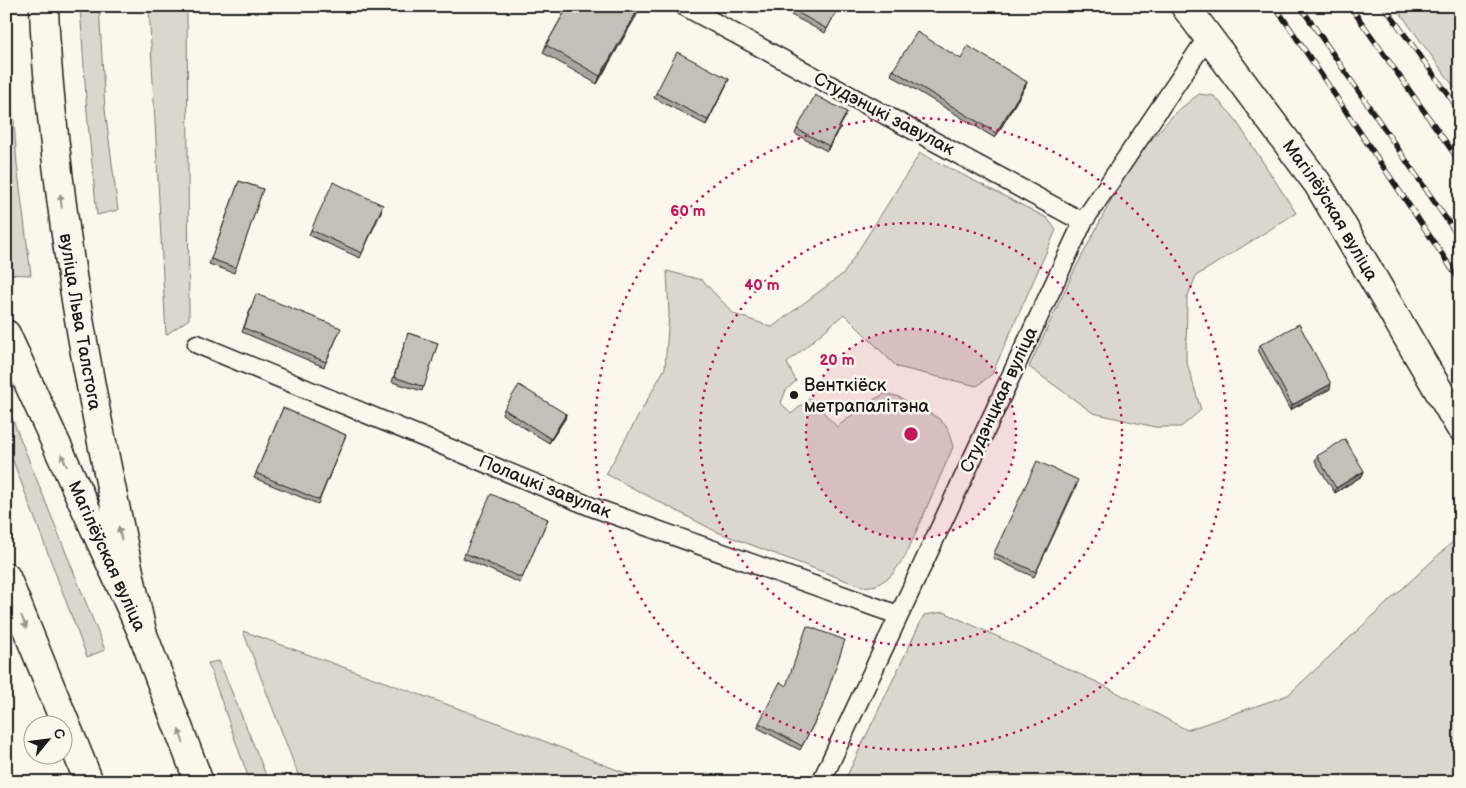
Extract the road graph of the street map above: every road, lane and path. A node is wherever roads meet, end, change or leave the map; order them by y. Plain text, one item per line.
1 (44, 6) edge
2 (684, 6) edge
3 (1185, 6) edge
4 (1208, 35) junction
5 (1084, 222) junction
6 (6, 334) edge
7 (198, 344) dead end
8 (1460, 427) edge
9 (6, 577) edge
10 (898, 615) junction
11 (142, 632) junction
12 (89, 782) edge
13 (199, 782) edge
14 (821, 782) edge

11 -> 1 main road, вуліца Льва Талстога
2 - 5 lane, Студэнцкі завулак
3 - 4 main road, Магілёўская вуліца
4 - 5 lane, Студэнцкая вуліца
4 - 8 main road, Магілёўская вуліца
5 - 10 lane, Студэнцкая вуліца
11 -> 6 main road, Магілёўская вуліца
7 - 10 lane, Полацкі завулак
9 -> 12 main road
10 - 14 lane, Студэнцкая вуліца
13 -> 11 main road, Магілёўская вуліца

